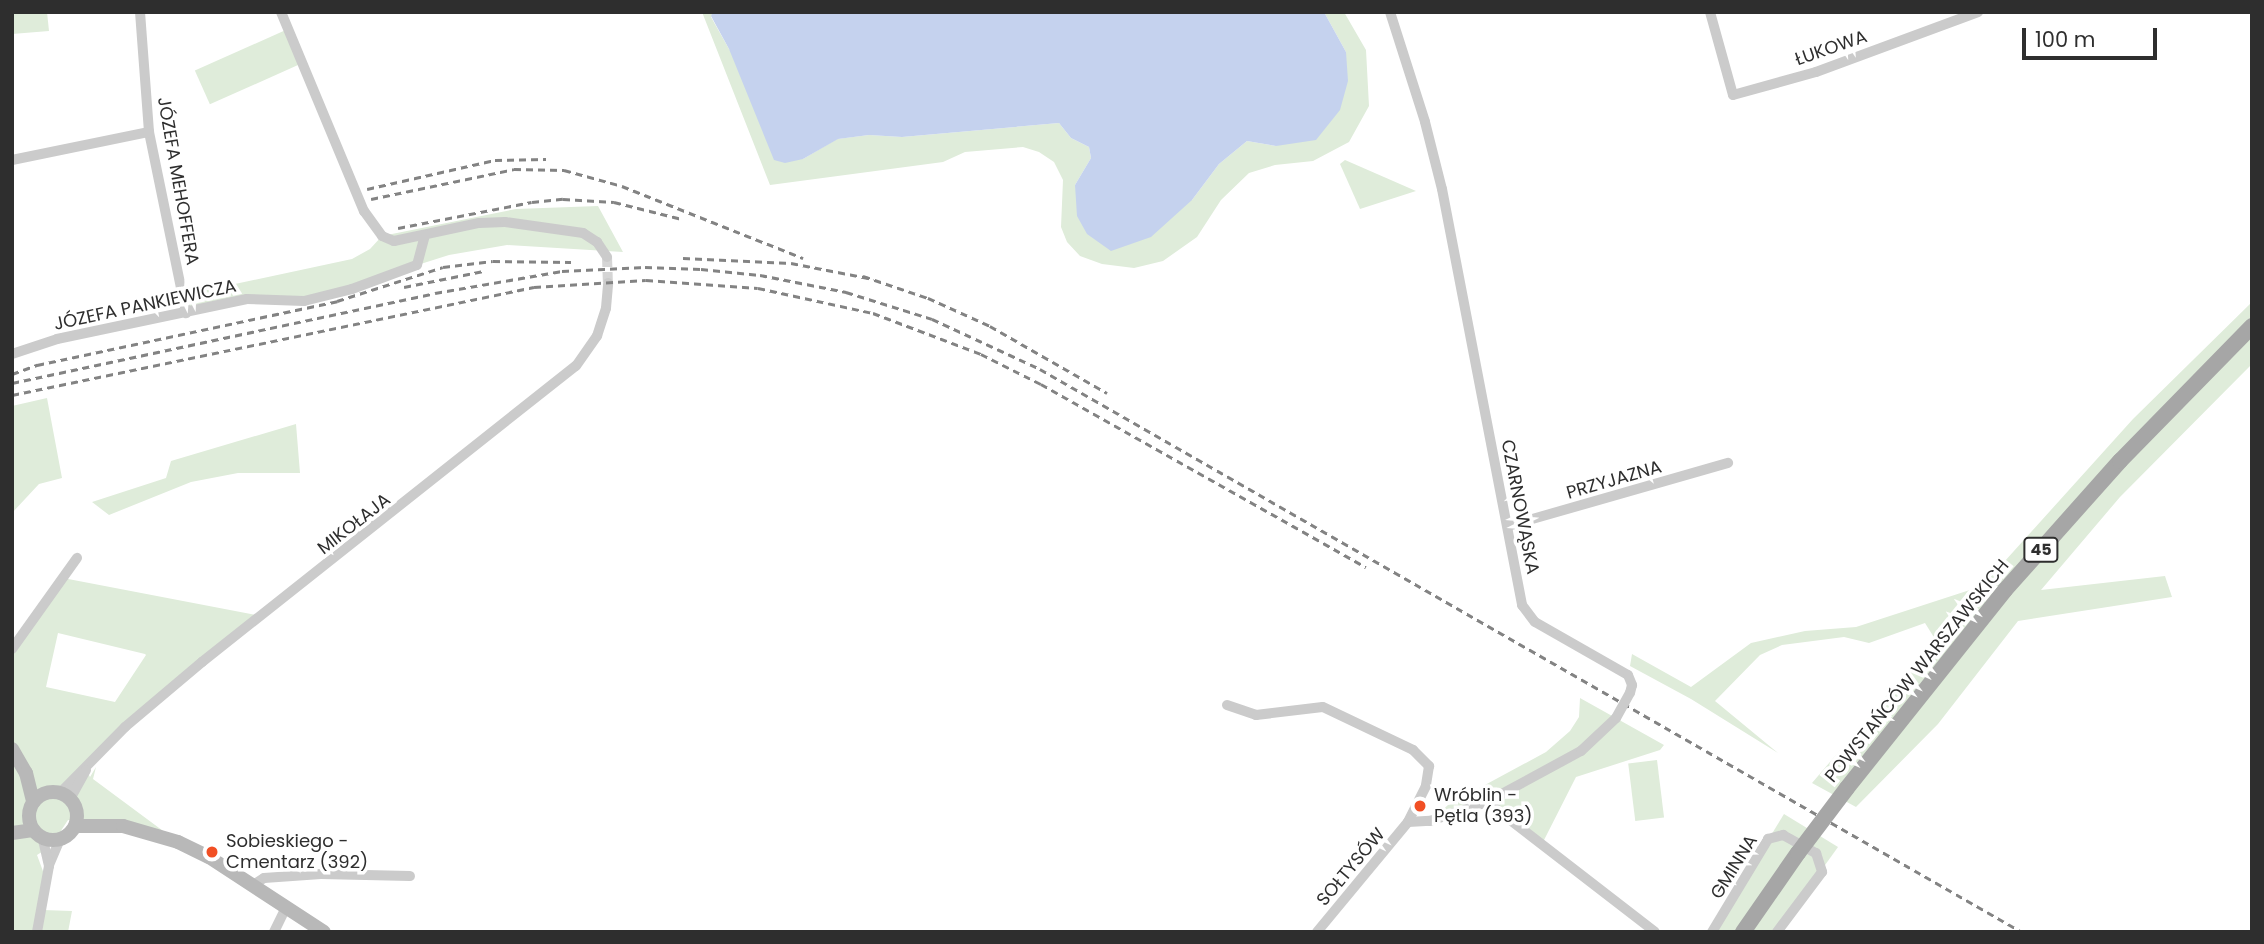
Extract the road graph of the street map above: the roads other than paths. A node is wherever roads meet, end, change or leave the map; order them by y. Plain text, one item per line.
1 (140, 12) edge
2 (281, 12) edge
3 (1390, 12) edge
4 (1710, 12) edge
5 (1978, 12) edge
6 (149, 132) junction
7 (12, 160) edge
8 (425, 235) junction
9 (607, 257) tunnel mouth
10 (608, 283) tunnel mouth
11 (186, 313) junction
12 (2252, 326) edge
13 (12, 354) edge
14 (1728, 463) dead end
15 (1508, 526) junction
16 (77, 558) dead end
17 (12, 649) edge
18 (1227, 705) dead end
19 (12, 750) edge
20 (26, 773) junction
21 (59, 795) junction
22 (33, 802) junction
23 (1487, 802) junction
24 (76, 820) junction
25 (1408, 822) junction
26 (12, 826) edge
27 (35, 829) junction
28 (12, 834) edge
29 (61, 839) junction
30 (49, 866) junction
31 (410, 876) dead end
32 (253, 885) junction
33 (286, 907) junction
34 (37, 932) edge
35 (274, 932) edge
36 (324, 932) edge
37 (1317, 932) edge
38 (1655, 932) edge
39 (1712, 932) edge
40 (1743, 932) edge
41 (1777, 932) edge

1 - 6 street, JÓZEFA MEHOFFERA
2 - 8 street
3 - 15 street, CZARNOWĄSKA
4 - 5 street, ŁUKOWA
6 - 7 street
6 - 11 street, JÓZEFA MEHOFFERA
8 - 9 street
8 - 11 street, JÓZEFA PANKIEWICZA
10 - 21 street, MIKOŁAJA
11 - 13 street, JÓZEFA PANKIEWICZA
12 - 40 main road, POWSTAŃCÓW WARSZAWSKICH / 45, bridge
14 - 15 street, PRZYJAZNA
15 - 23 street, CZARNOWĄSKA, bridge
16 - 17 street
18 - 25 street, SOŁTYSÓW
19 - 20 street
20 - 21 street
20 - 22 street
21 - 22 street
21 - 24 street
22 - 27 street
23 - 25 street, CZARNOWĄSKA
23 - 38 street
24 - 29 street
24 - 32 street
25 - 37 street, SOŁTYSÓW
26 - 27 street
27 - 28 street
27 - 29 street
27 - 30 street
29 - 30 street
30 - 34 street
31 - 32 street
32 - 33 street
33 - 35 street
33 - 36 street
39 - 41 street, GMINNA

